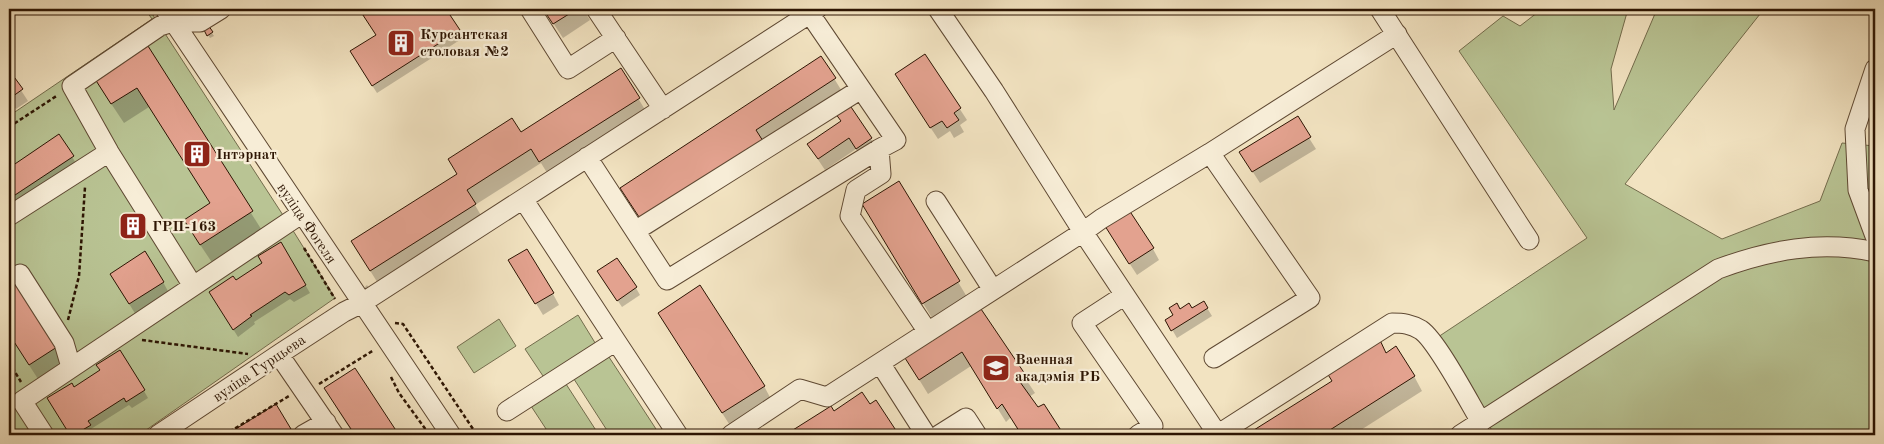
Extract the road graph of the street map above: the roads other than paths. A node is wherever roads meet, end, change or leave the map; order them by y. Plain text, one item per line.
1 (221, 9) edge
2 (530, 9) edge
3 (596, 9) edge
4 (938, 9) edge
5 (1380, 9) edge
6 (813, 11) edge
7 (169, 15) edge
8 (1397, 34) junction
9 (616, 38) junction
10 (1875, 69) edge
11 (861, 89) junction
12 (663, 109) junction
13 (879, 149) junction
14 (109, 152) junction
15 (1210, 152) junction
16 (587, 158) junction
17 (522, 199) junction
18 (936, 201) dead end
19 (301, 214) junction
20 (9, 216) edge
21 (635, 231) junction
22 (1083, 232) junction
23 (1875, 236) edge
24 (1529, 240) dead end
25 (1875, 252) edge
26 (20, 274) dead end
27 (193, 286) junction
28 (993, 290) junction
29 (1125, 295) junction
30 (362, 303) junction
31 (928, 332) junction
32 (616, 341) junction
33 (281, 353) junction
34 (1214, 358) dead end
35 (880, 362) junction
36 (71, 367) junction
37 (507, 411) dead end
38 (1481, 422) junction
39 (330, 429) edge
40 (44, 435) edge
41 (158, 435) edge
42 (303, 435) edge
43 (451, 435) edge
44 (678, 435) edge
45 (731, 435) edge
46 (926, 435) edge
47 (939, 435) edge
48 (977, 435) edge
49 (1138, 435) edge
50 (1217, 435) edge
51 (1460, 435) edge

1 - 7 street
2 - 9 street
3 - 9 street
4 - 22 street
5 - 8 street
6 - 11 street
6 - 12 street, вуліца Гурцьева
7 - 14 street
7 - 19 street, вуліца Фогеля
8 - 15 street
8 - 24 street
9 - 12 street
10 - 23 street
11 - 13 street
11 - 21 street
12 - 16 street, вуліца Гурцьева
13 - 21 street
13 - 31 street
14 - 20 street
14 - 27 street
15 - 22 street
15 - 34 street
16 - 17 street, вуліца Гурцьева
16 - 21 street
17 - 30 street, вуліца Гурцьева
17 - 32 street
18 - 28 street
19 - 27 street
19 - 30 street, вуліца Фогеля
22 - 28 street
22 - 29 street
25 - 38 street
26 - 36 street
27 - 36 street
28 - 31 street
29 - 49 street
29 - 50 street
30 - 33 street, вуліца Гурцьева
30 - 43 street, вуліца Фогеля
31 - 35 street
32 - 37 street
32 - 44 street
33 - 39 street
33 - 41 street, вуліца Гурцьева
35 - 45 street
35 - 46 street
36 - 40 street
38 - 50 street
38 - 51 street
39 - 42 street
47 - 48 street

